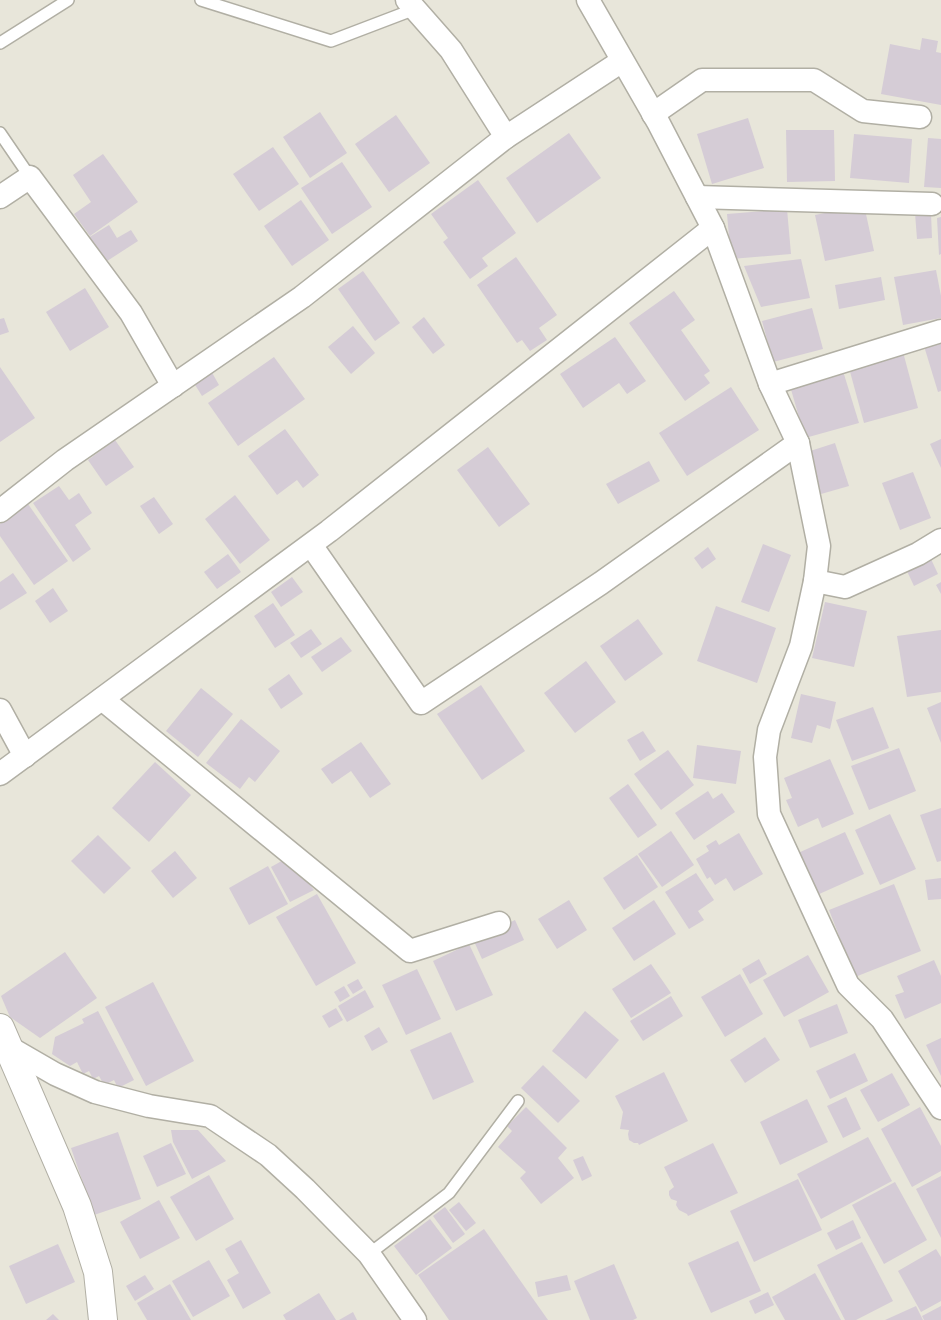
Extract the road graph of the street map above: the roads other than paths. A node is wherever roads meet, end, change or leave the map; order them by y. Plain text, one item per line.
1 (68, 0) edge
2 (201, 0) edge
3 (588, 0) edge
4 (411, 5) edge
5 (0, 43) edge
6 (622, 60) junction
7 (653, 114) junction
8 (920, 117) dead end
9 (0, 133) edge
10 (506, 137) junction
11 (30, 177) junction
12 (697, 197) junction
13 (0, 198) edge
14 (932, 204) dead end
15 (713, 228) junction
16 (941, 331) edge
17 (770, 384) junction
18 (173, 386) junction
19 (798, 443) junction
20 (0, 511) edge
21 (941, 540) edge
22 (311, 545) junction
23 (815, 581) junction
24 (102, 699) junction
25 (0, 710) edge
26 (25, 756) junction
27 (0, 774) edge
28 (498, 923) dead end
29 (5, 1038) edge
30 (518, 1101) dead end
31 (941, 1108) edge
32 (369, 1254) junction
33 (103, 1320) edge
34 (415, 1320) edge

1 - 5 lane
2 - 4 lane
3 - 6 street
4 - 10 street
6 - 7 street
6 - 10 street
7 - 8 street
7 - 12 street
9 - 11 lane
10 - 18 street
11 - 13 street
11 - 18 street
12 - 14 street
12 - 15 street
15 - 17 street
15 - 22 street
16 - 17 street
17 - 19 street
18 - 20 street
19 - 22 street
19 - 23 street
21 - 23 street
22 - 24 street
23 - 31 street
24 - 26 street
24 - 28 street
25 - 26 street
26 - 27 street
29 - 32 street
29 - 33 street
30 - 32 lane
32 - 34 street

